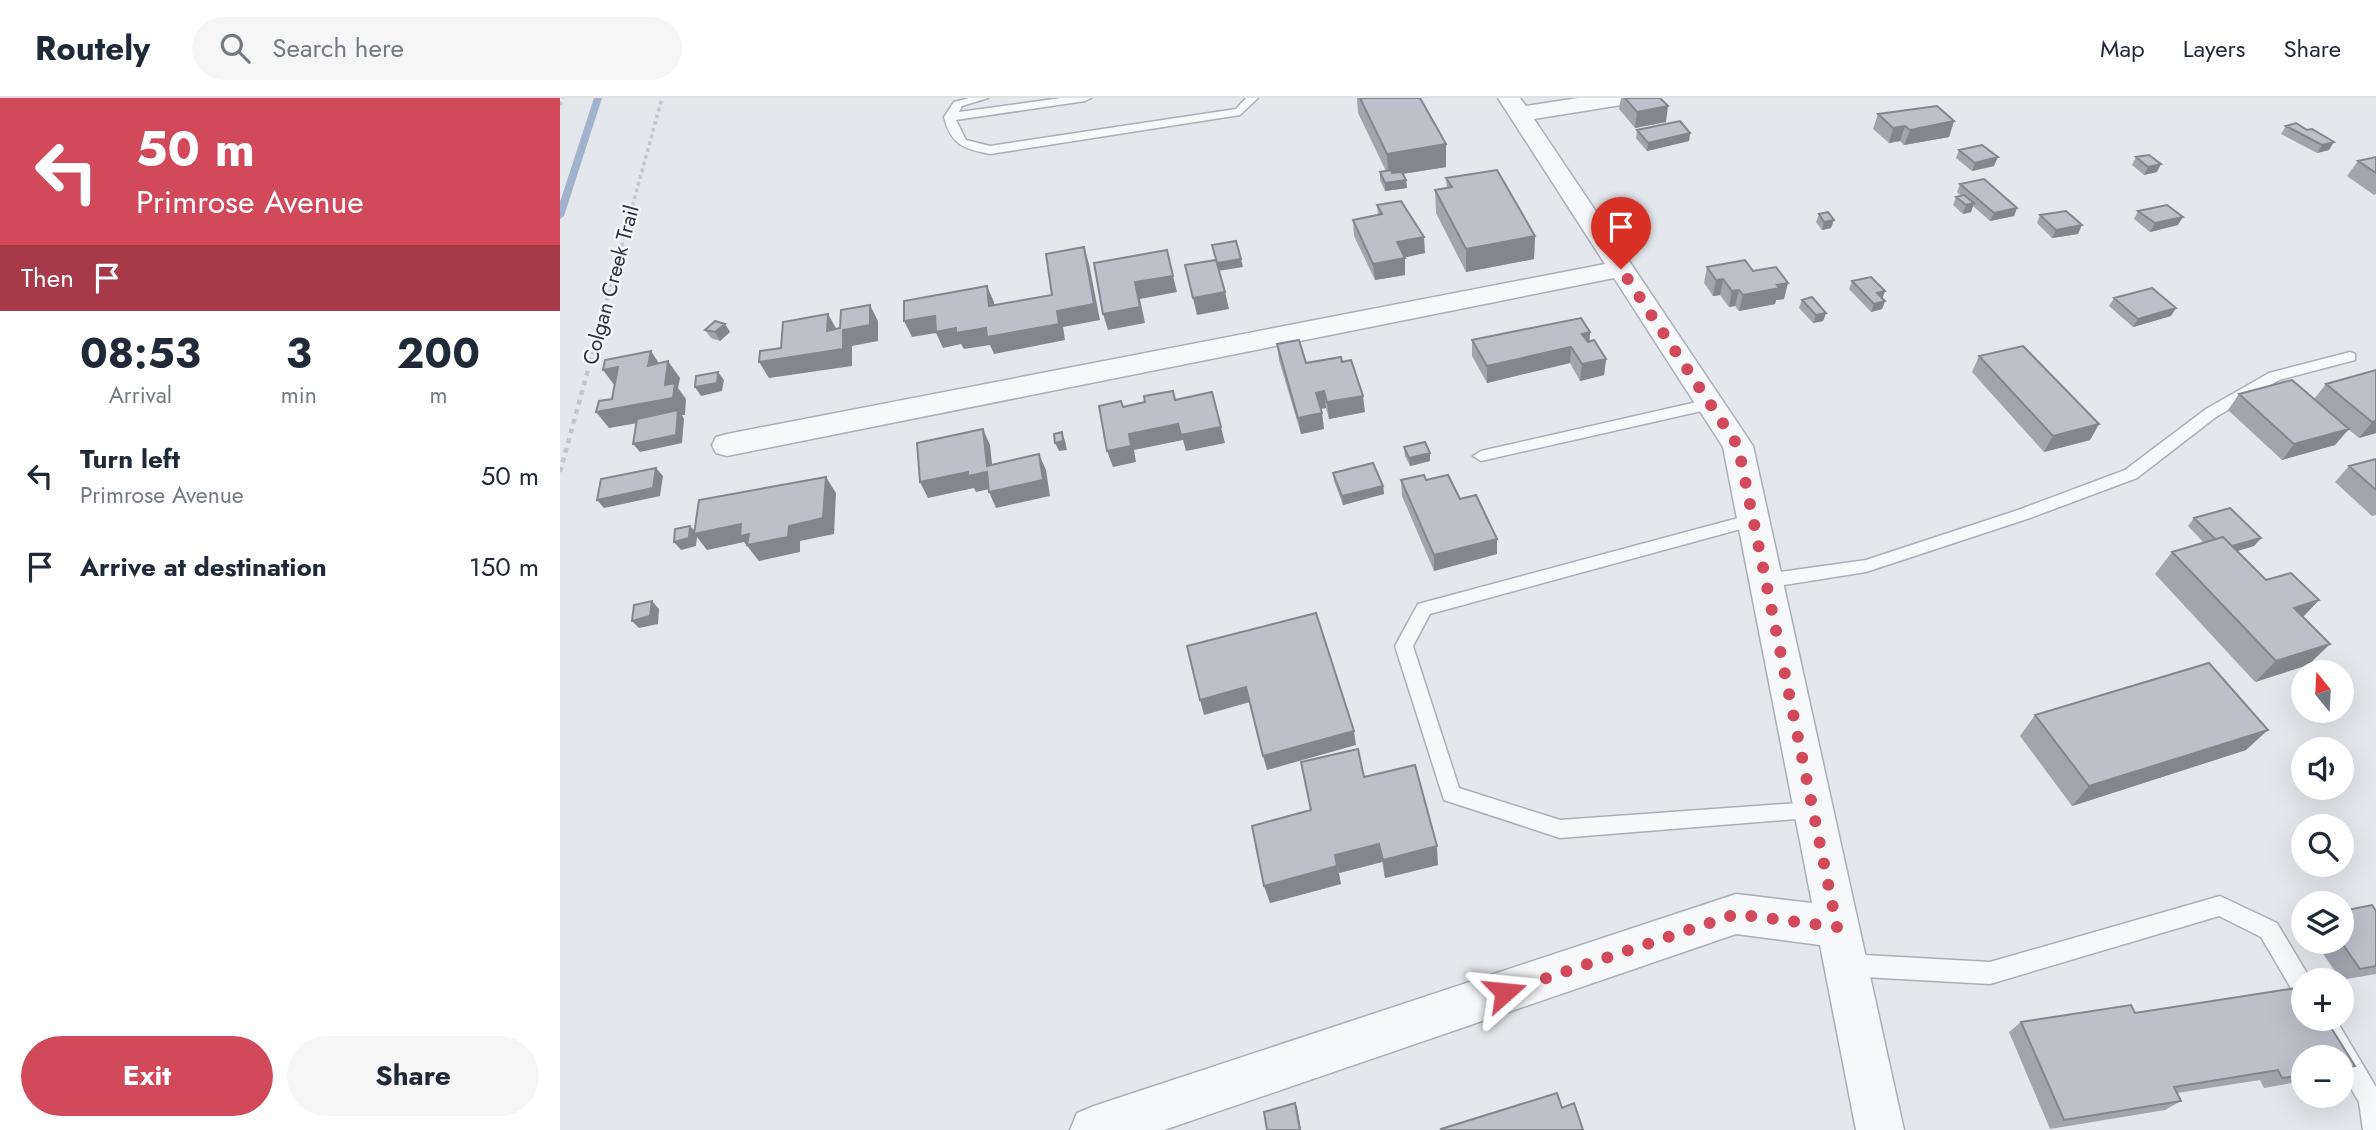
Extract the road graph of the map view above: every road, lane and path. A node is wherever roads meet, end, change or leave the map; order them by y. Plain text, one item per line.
1 (562, 98) edge
2 (662, 98) edge
3 (982, 98) edge
4 (1085, 98) edge
5 (1252, 98) edge
6 (1620, 98) edge
7 (560, 106) edge
8 (1514, 106) edge
9 (950, 117) junction
10 (1621, 269) junction
11 (2350, 357) dead end
12 (1710, 404) junction
13 (727, 444) dead end
14 (1481, 456) dead end
15 (560, 472) edge
16 (1753, 520) junction
17 (1765, 580) junction
18 (1813, 811) junction
19 (1842, 946) junction
20 (2292, 968) edge
21 (2330, 1031) edge
22 (1094, 1130) edge
23 (1880, 1130) edge
24 (2375, 1130) edge

1 - 7 path
2 - 15 path, Colgan Creek Trail
3 - 9 lane
4 - 9 lane
5 - 9 lane
6 - 8 street
8 - 10 street
10 - 12 street
10 - 13 street
11 - 17 lane
12 - 14 lane
12 - 16 street
16 - 17 street
16 - 18 lane
17 - 18 street
18 - 19 street
19 - 20 lane
19 - 22 street
19 - 23 street
21 - 24 lane

